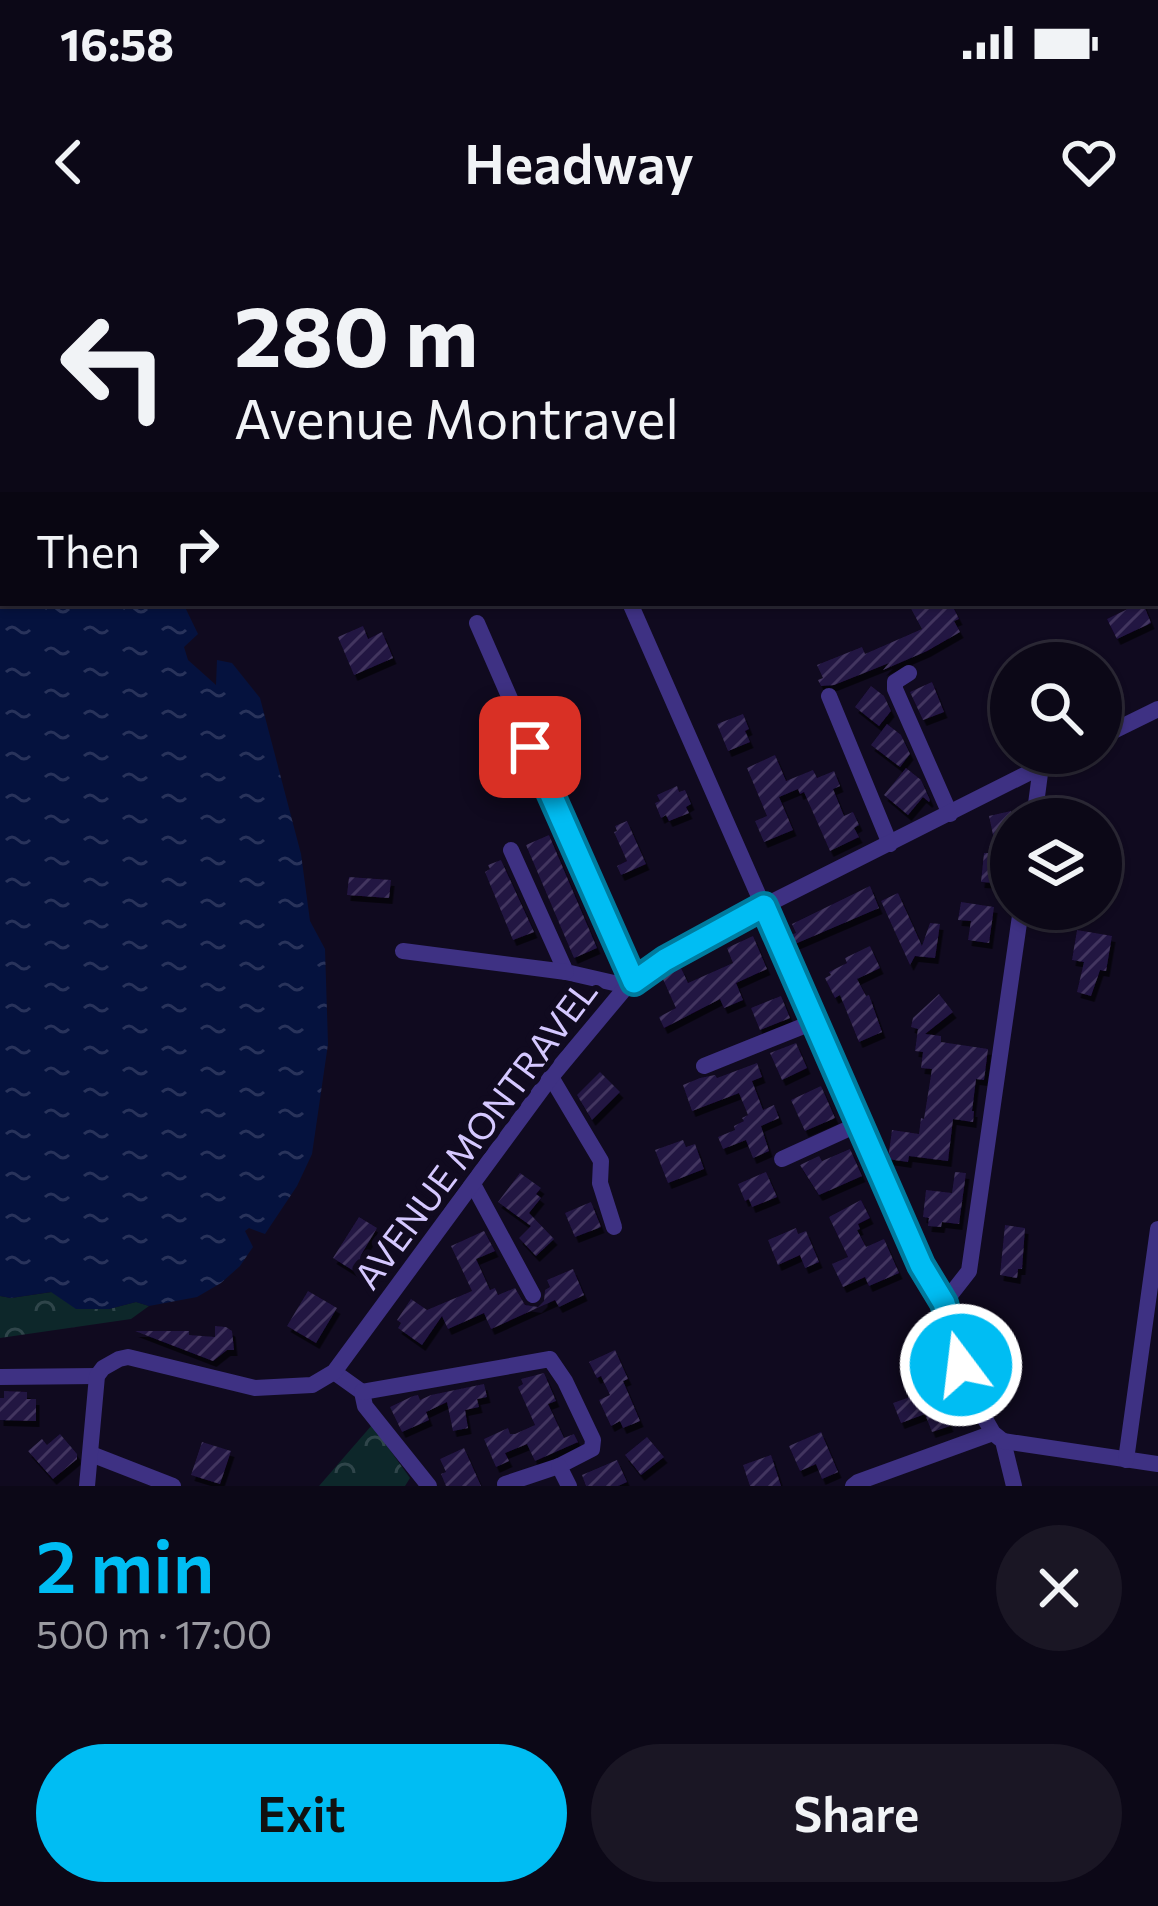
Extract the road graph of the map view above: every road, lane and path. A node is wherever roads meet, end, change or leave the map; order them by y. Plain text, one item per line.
1 (631, 606) edge
2 (477, 623) dead end
3 (909, 673) dead end
4 (829, 697) dead end
5 (1158, 709) edge
6 (1122, 727) edge
7 (1026, 774) edge
8 (950, 814) junction
9 (890, 844) junction
10 (511, 850) dead end
11 (764, 906) junction
12 (1019, 930) edge
13 (404, 951) dead end
14 (566, 972) junction
15 (631, 984) junction
16 (816, 1021) junction
17 (704, 1066) dead end
18 (550, 1077) junction
19 (861, 1123) junction
20 (782, 1159) dead end
21 (473, 1186) junction
22 (614, 1227) dead end
23 (1158, 1229) edge
24 (533, 1295) dead end
25 (944, 1303) junction
26 (334, 1372) junction
27 (97, 1376) junction
28 (0, 1377) edge
29 (362, 1392) junction
30 (998, 1437) junction
31 (91, 1454) junction
32 (1126, 1460) junction
33 (1158, 1464) edge
34 (560, 1466) junction
35 (505, 1484) edge
36 (86, 1486) edge
37 (173, 1486) edge
38 (429, 1486) edge
39 (568, 1486) edge
40 (853, 1486) edge
41 (1014, 1486) edge

1 - 11 street
2 - 15 street
3 - 8 street
4 - 9 street
5 - 6 street
7 - 8 street, AVENUE MONTRAVEL
8 - 9 street, AVENUE MONTRAVEL
9 - 11 street, AVENUE MONTRAVEL
10 - 14 street
11 - 15 street, AVENUE MONTRAVEL
11 - 16 street
12 - 25 street
13 - 14 street
14 - 15 street
15 - 18 street, AVENUE MONTRAVEL
16 - 17 street
16 - 19 street
18 - 21 street, AVENUE MONTRAVEL
18 - 22 street
19 - 20 street
19 - 25 street
21 - 24 street
21 - 26 street, AVENUE MONTRAVEL
23 - 32 street
25 - 30 street
26 - 27 street
26 - 29 street
27 - 28 street
27 - 31 street
29 - 34 street
29 - 38 street
30 - 32 street
30 - 40 street
30 - 41 street
31 - 36 street
31 - 37 street
32 - 33 street
34 - 35 street
34 - 39 street

